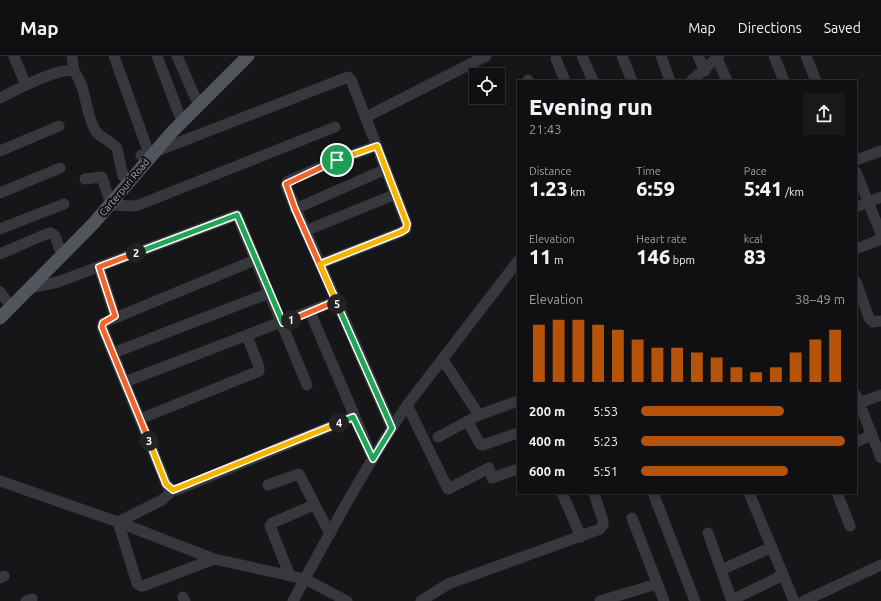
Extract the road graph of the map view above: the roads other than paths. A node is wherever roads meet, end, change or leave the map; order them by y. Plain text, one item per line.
1 (72, 56) edge
2 (114, 56) edge
3 (157, 56) edge
4 (177, 56) edge
5 (237, 56) edge
6 (248, 56) edge
7 (486, 56) edge
8 (582, 56) edge
9 (622, 56) edge
10 (661, 56) edge
11 (698, 56) edge
12 (774, 56) edge
13 (806, 56) edge
14 (14, 57) dead end
15 (718, 57) edge
16 (556, 59) dead end
17 (74, 71) junction
18 (704, 71) junction
19 (565, 80) edge
20 (593, 80) edge
21 (632, 80) edge
22 (670, 80) edge
23 (692, 80) edge
24 (727, 80) edge
25 (784, 80) edge
26 (816, 80) edge
27 (26, 85) junction
28 (195, 97) junction
29 (0, 98) edge
30 (182, 117) junction
31 (366, 117) junction
32 (59, 126) dead end
33 (335, 126) dead end
34 (377, 146) junction
35 (0, 151) edge
36 (881, 151) edge
37 (147, 152) junction
38 (857, 160) edge
39 (60, 168) dead end
40 (386, 169) junction
41 (857, 174) edge
42 (123, 176) junction
43 (85, 179) dead end
44 (0, 193) edge
45 (396, 194) junction
46 (881, 197) edge
47 (109, 201) junction
48 (868, 202) junction
49 (64, 204) dead end
50 (857, 207) edge
51 (295, 209) junction
52 (0, 229) edge
53 (305, 231) junction
54 (881, 234) edge
55 (881, 239) edge
56 (60, 250) junction
57 (857, 250) edge
58 (0, 254) edge
59 (255, 260) junction
60 (517, 262) edge
61 (320, 264) junction
62 (99, 267) junction
63 (857, 285) edge
64 (30, 288) junction
65 (269, 293) junction
66 (2, 299) edge
67 (336, 301) junction
68 (310, 312) junction
69 (115, 316) junction
70 (0, 318) edge
71 (881, 321) edge
72 (283, 323) junction
73 (247, 336) junction
74 (113, 353) junction
75 (443, 360) junction
76 (125, 382) junction
77 (307, 385) dead end
78 (881, 395) edge
79 (858, 399) edge
80 (517, 401) edge
81 (407, 405) junction
82 (479, 415) junction
83 (353, 417) junction
84 (140, 419) junction
85 (468, 422) junction
86 (392, 428) junction
87 (517, 433) edge
88 (872, 435) junction
89 (438, 437) dead end
90 (857, 442) edge
91 (879, 446) edge
92 (881, 458) edge
93 (373, 459) junction
94 (517, 469) edge
95 (0, 480) edge
96 (268, 485) dead end
97 (173, 490) junction
98 (562, 494) edge
99 (594, 494) edge
100 (653, 494) edge
101 (749, 494) edge
102 (837, 494) edge
103 (314, 505) junction
104 (632, 518) dead end
105 (118, 522) junction
106 (850, 526) dead end
107 (708, 533) dead end
108 (330, 534) junction
109 (581, 537) junction
110 (772, 547) junction
111 (214, 559) junction
112 (881, 565) edge
113 (721, 570) junction
114 (783, 575) junction
115 (290, 576) junction
116 (305, 579) junction
117 (656, 584) junction
118 (622, 597) edge
119 (294, 601) edge
120 (347, 601) edge
121 (421, 601) edge
122 (600, 601) edge
123 (664, 601) edge
124 (696, 601) edge
125 (732, 601) edge
126 (794, 601) edge
127 (804, 601) edge

1 - 17 street
2 - 37 street
3 - 30 street
4 - 28 street
5 - 28 main road, Carterpuri Road
6 - 30 main road, Carterpuri Road
7 - 31 street
8 - 20 street
9 - 21 street
10 - 22 street
11 - 18 street
12 - 25 street
13 - 26 street
14 - 27 street
15 - 18 street
15 - 24 street
16 - 19 street
17 - 27 street
17 - 42 street
18 - 23 street
27 - 29 street
28 - 30 main road, Carterpuri Road
30 - 37 main road, Carterpuri Road
31 - 34 street
31 - 37 street
32 - 35 street
33 - 47 street
34 - 40 street
34 - 51 street
36 - 38 street
37 - 42 main road, Carterpuri Road
37 - 47 main road, Carterpuri Road
39 - 44 street
40 - 45 street
40 - 51 street
41 - 48 street
42 - 47 main road, Carterpuri Road
43 - 47 street
45 - 53 street
45 - 61 street
46 - 48 street
47 - 56 main road, Carterpuri Road
47 - 64 main road, Carterpuri Road
48 - 50 street
48 - 54 street
49 - 52 street
51 - 53 street
53 - 61 street
55 - 57 street
56 - 58 street
56 - 66 main road, Carterpuri Road
59 - 62 street
59 - 65 street
59 - 69 street
60 - 75 street
61 - 67 street
62 - 64 street
62 - 69 street
63 - 71 street
64 - 70 main road, Carterpuri Road
65 - 72 street
65 - 74 street
67 - 68 street
67 - 86 street
68 - 72 street
68 - 83 street
69 - 74 street
72 - 73 street
72 - 77 street
73 - 76 street
73 - 84 street
74 - 76 street
75 - 81 street
75 - 82 street
76 - 84 street
78 - 79 street
79 - 88 street
80 - 82 street
81 - 86 street
81 - 94 street
82 - 85 street
83 - 93 street
83 - 97 street
84 - 97 street
85 - 87 street
85 - 89 street
86 - 93 street
88 - 90 street
88 - 91 street
91 - 92 street
93 - 108 street
95 - 105 street
96 - 103 street
97 - 105 street
98 - 109 street
99 - 109 street
100 - 124 street
101 - 110 street
102 - 106 street
103 - 108 street
103 - 115 street
104 - 117 street
105 - 111 street
105 - 111 street
107 - 113 street
108 - 116 street
109 - 121 street
110 - 113 street
110 - 114 street
111 - 115 street
112 - 127 street
113 - 125 street
114 - 125 street
114 - 126 street
115 - 116 street
116 - 119 street
116 - 120 street
117 - 118 street
117 - 123 street
118 - 122 street

